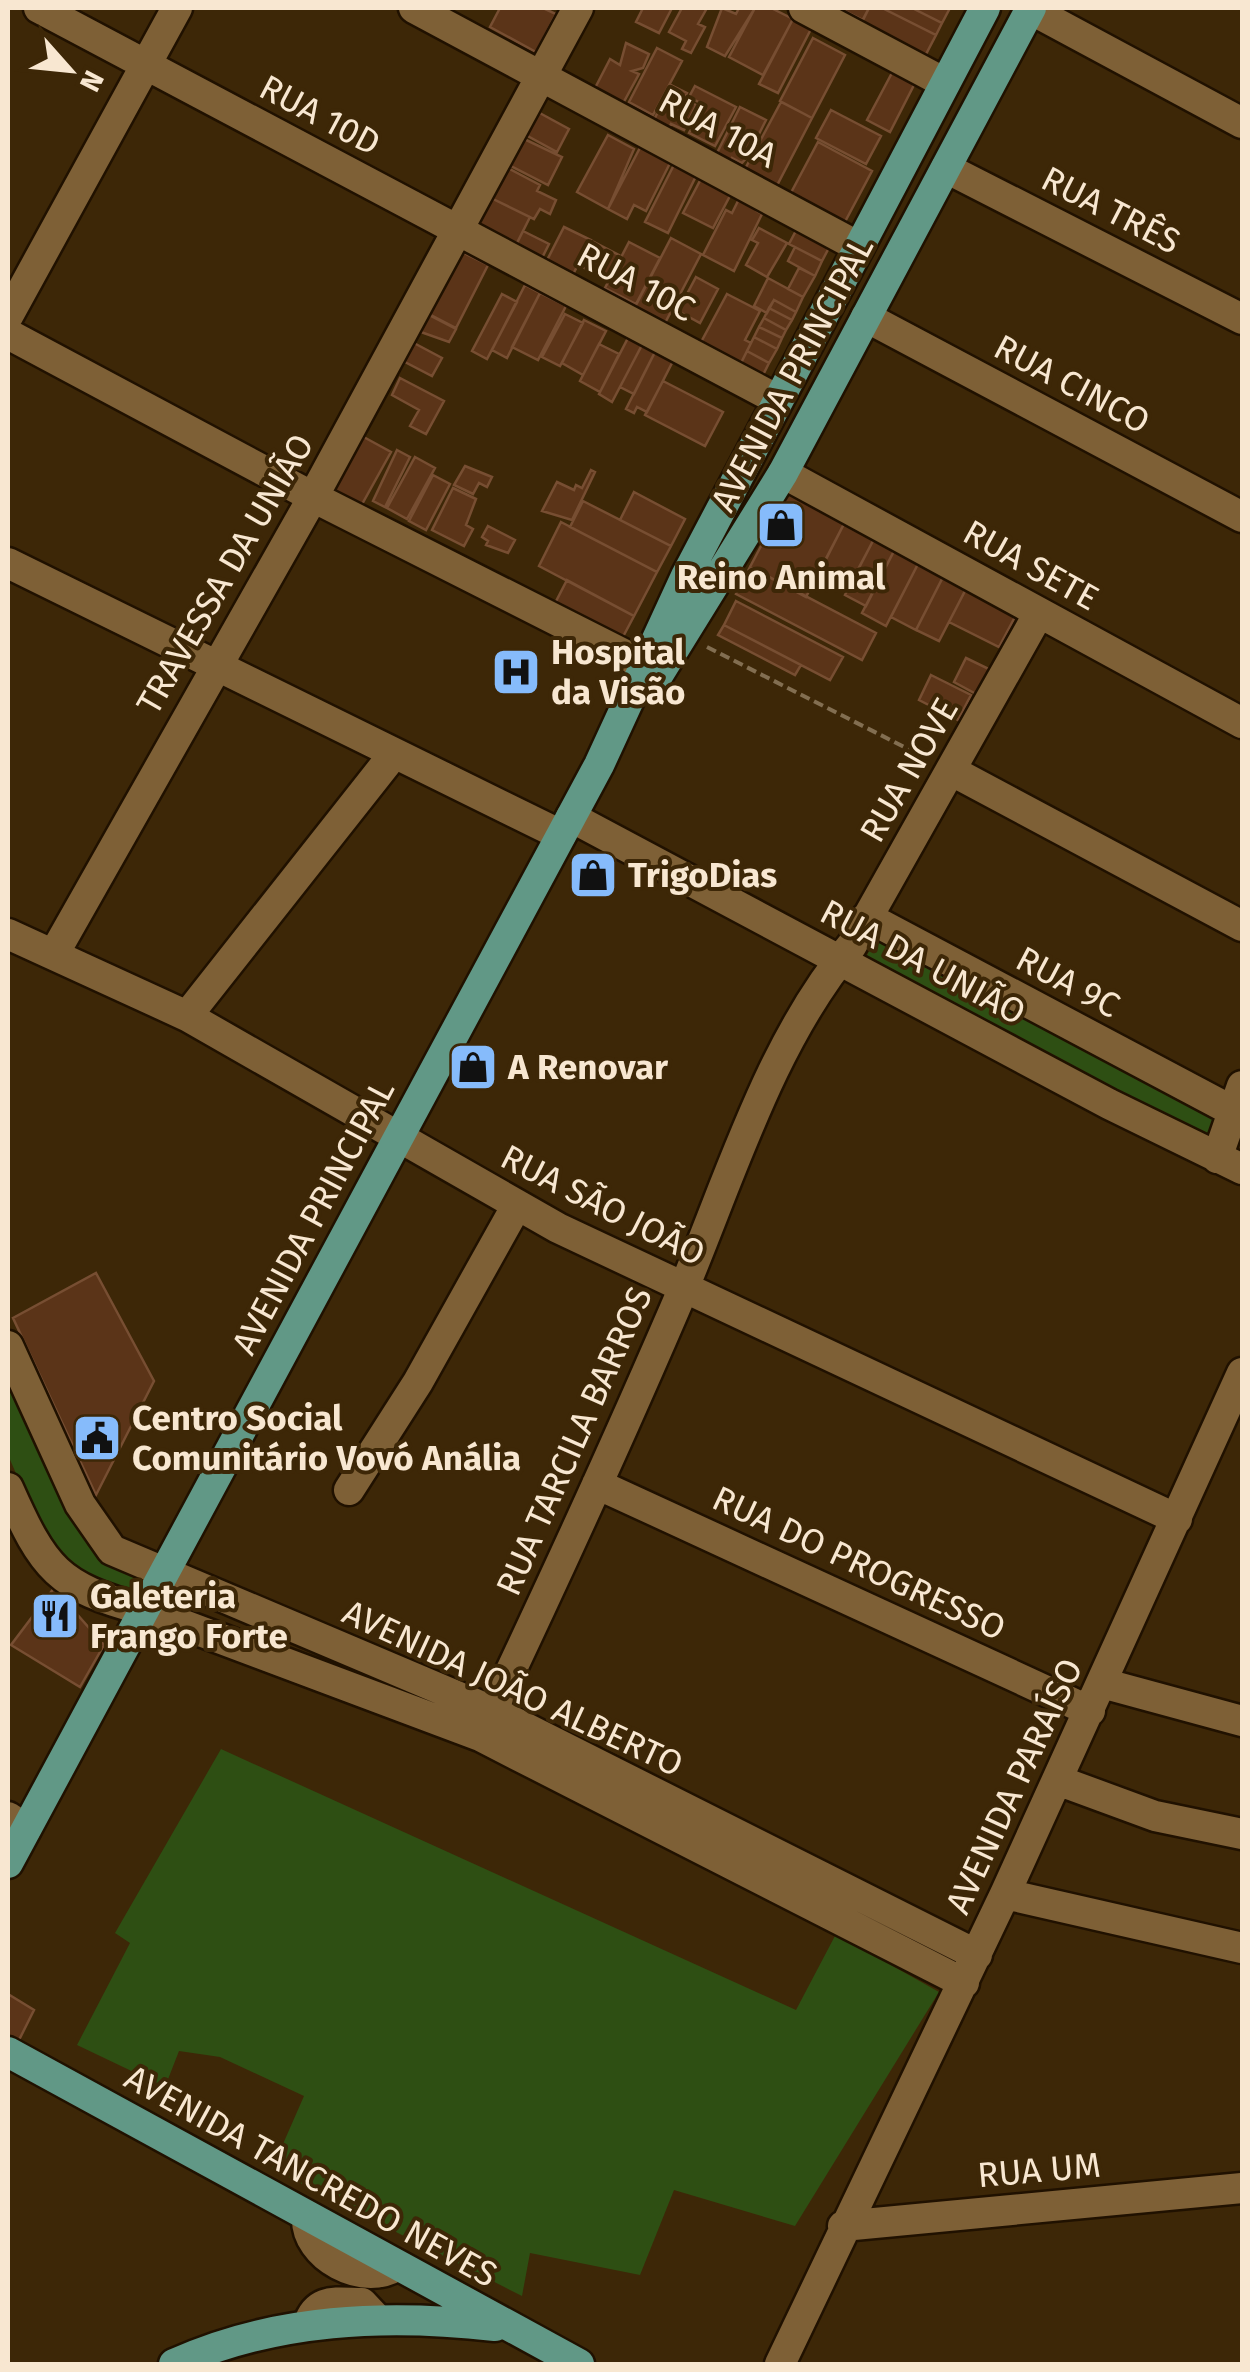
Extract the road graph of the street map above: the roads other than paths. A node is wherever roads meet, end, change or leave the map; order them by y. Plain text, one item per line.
1 (39, 8) edge
2 (177, 8) edge
3 (414, 8) edge
4 (578, 8) edge
5 (804, 8) edge
6 (985, 8) edge
7 (1030, 8) edge
8 (147, 65) junction
9 (541, 76) junction
10 (945, 83) junction
11 (1242, 123) edge
12 (946, 168) junction
13 (458, 231) junction
14 (859, 247) junction
15 (8, 316) edge
16 (866, 318) junction
17 (1242, 320) edge
18 (8, 334) edge
19 (778, 400) junction
20 (783, 473) junction
21 (313, 497) junction
22 (1242, 517) edge
23 (8, 563) edge
24 (1039, 613) junction
25 (645, 664) junction
26 (215, 667) junction
27 (1242, 723) edge
28 (393, 755) junction
29 (598, 765) junction
30 (952, 771) junction
31 (566, 826) junction
32 (867, 917) junction
33 (1242, 926) edge
34 (8, 934) edge
35 (54, 952) junction
36 (838, 960) junction
37 (187, 1016) junction
38 (1239, 1105) edge
39 (397, 1139) junction
40 (1230, 1164) edge
41 (517, 1205) junction
42 (683, 1289) junction
43 (8, 1346) edge
44 (1242, 1373) edge
45 (596, 1484) junction
46 (8, 1488) edge
47 (349, 1490) dead end
48 (1177, 1519) junction
49 (163, 1574) junction
50 (144, 1610) junction
51 (1096, 1697) junction
52 (1242, 1722) edge
53 (486, 1724) junction
54 (1058, 1780) junction
55 (17, 1823) edge
56 (1242, 1834) edge
57 (8, 1863) edge
58 (1006, 1894) junction
59 (1242, 1948) edge
60 (970, 1969) junction
61 (8, 2052) edge
62 (1242, 2188) edge
63 (843, 2226) junction
64 (408, 2272) junction
65 (391, 2320) junction
66 (508, 2327) junction
67 (174, 2364) edge
68 (579, 2364) edge
69 (756, 2364) edge
70 (780, 2364) edge

1 - 8 street, RUA 10D
2 - 8 street
3 - 9 street, RUA 10A
4 - 9 street, TRAVESSA DA UNIÃO
5 - 10 street
6 - 10 main road, AVENIDA PRINCIPAL
7 - 11 street
7 - 12 main road, AVENIDA PRINCIPAL
8 - 13 street, RUA 10D
8 - 15 street
9 - 13 street, TRAVESSA DA UNIÃO
9 - 14 street, RUA 10A
10 - 14 main road, AVENIDA PRINCIPAL
12 - 16 main road, AVENIDA PRINCIPAL
12 - 17 street, RUA TRÊS
13 - 19 street, RUA 10C
13 - 21 street, TRAVESSA DA UNIÃO
14 - 19 main road, AVENIDA PRINCIPAL
16 - 20 main road, AVENIDA PRINCIPAL
16 - 22 street, RUA CINCO
18 - 21 street
19 - 25 main road, AVENIDA PRINCIPAL
20 - 24 street, RUA SETE
20 - 29 main road, AVENIDA PRINCIPAL
21 - 25 street
21 - 26 street, TRAVESSA DA UNIÃO
23 - 26 street, RUA DA UNIÃO
24 - 27 street, RUA SETE
24 - 30 street, RUA NOVE
25 - 29 main road, AVENIDA PRINCIPAL
26 - 28 street, RUA DA UNIÃO
26 - 35 street, TRAVESSA DA UNIÃO
28 - 31 street, RUA DA UNIÃO
28 - 37 street
29 - 31 main road, AVENIDA PRINCIPAL
30 - 32 street, RUA NOVE
30 - 33 street
31 - 36 street, RUA DA UNIÃO
31 - 39 main road, AVENIDA PRINCIPAL
32 - 36 street, RUA NOVE
32 - 38 street, RUA 9C
34 - 35 street, RUA SÃO JOÃO
35 - 37 street, RUA SÃO JOÃO
36 - 40 street, RUA DA UNIÃO
36 - 42 street, RUA TARCILA BARROS
37 - 39 street, RUA SÃO JOÃO
38 - 40 street
39 - 41 street, RUA SÃO JOÃO
39 - 49 main road, AVENIDA PRINCIPAL
41 - 42 street, RUA SÃO JOÃO
41 - 47 street
42 - 45 street, RUA TARCILA BARROS
42 - 48 street, RUA SÃO JOÃO
43 - 49 street, AVENIDA JOÃO ALBERTO
44 - 48 street, AVENIDA PARAÍSO
45 - 51 street, RUA DO PROGRESSO
45 - 53 street, RUA TARCILA BARROS
46 - 50 street, AVENIDA JOÃO ALBERTO
48 - 51 street, AVENIDA PARAÍSO
49 - 50 main road, AVENIDA PRINCIPAL
49 - 53 street, AVENIDA JOÃO ALBERTO
50 - 53 street, AVENIDA JOÃO ALBERTO
50 - 55 main road, AVENIDA PRINCIPAL
51 - 52 street, RUA DO PROGRESSO
51 - 54 street, AVENIDA PARAÍSO
53 - 60 street, AVENIDA JOÃO ALBERTO
54 - 56 street
54 - 58 street, AVENIDA PARAÍSO
55 - 57 main road, AVENIDA PRINCIPAL
58 - 59 street
58 - 60 street, AVENIDA PARAÍSO
60 - 63 street, AVENIDA PARAÍSO
61 - 64 main road, AVENIDA TANCREDO NEVES
62 - 63 street, RUA UM
63 - 69 street, AVENIDA PARAÍSO
63 - 70 street, AVENIDA PARAÍSO
64 - 65 main road
64 - 66 main road, AVENIDA TANCREDO NEVES
65 - 66 main road
65 - 67 main road
66 - 68 main road, AVENIDA TANCREDO NEVES

